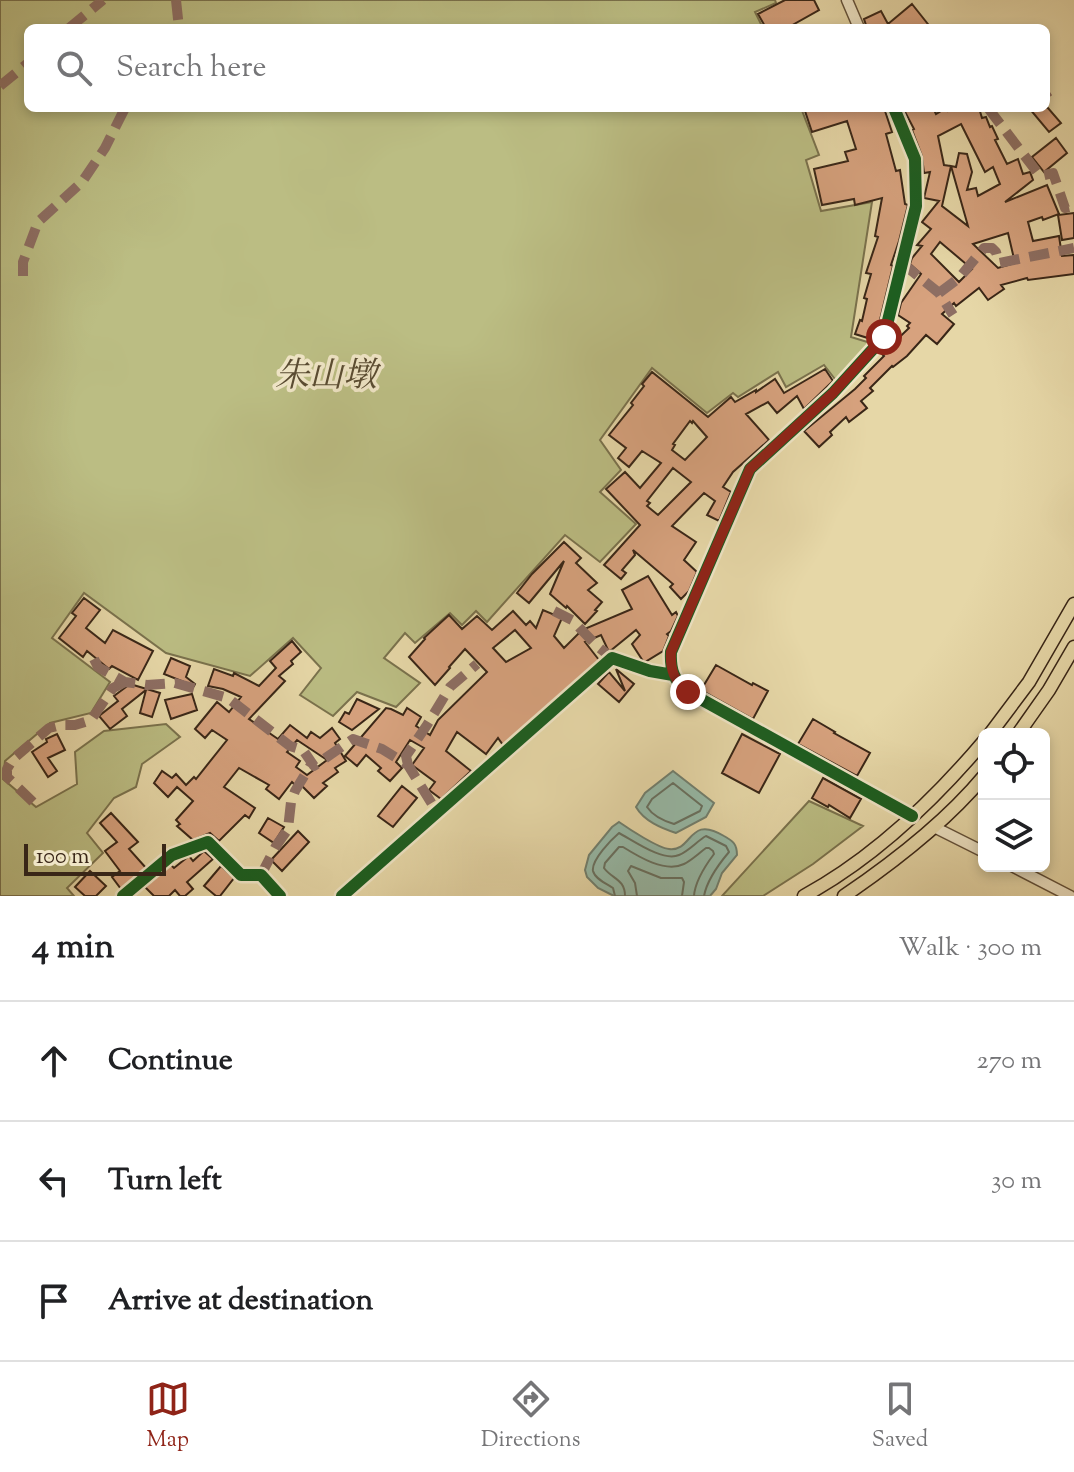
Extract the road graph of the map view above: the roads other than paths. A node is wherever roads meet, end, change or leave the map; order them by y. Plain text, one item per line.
1 (847, 0) edge
2 (857, 24) edge
3 (896, 112) edge
4 (1074, 604) edge
5 (1074, 647) edge
6 (673, 675) junction
7 (994, 728) edge
8 (1022, 728) edge
9 (978, 748) edge
10 (978, 782) edge
11 (912, 816) junction
12 (934, 827) junction
13 (978, 849) edge
14 (1024, 872) edge
15 (123, 896) edge
16 (280, 896) edge
17 (342, 896) edge
18 (804, 896) edge
19 (844, 896) edge
20 (1070, 896) edge

1 - 2 street
3 - 6 street
4 - 7 main road
5 - 8 main road
6 - 11 street
6 - 17 street
9 - 11 main road
10 - 12 main road
11 - 18 main road
12 - 13 street
12 - 19 main road
14 - 20 street
15 - 16 street

